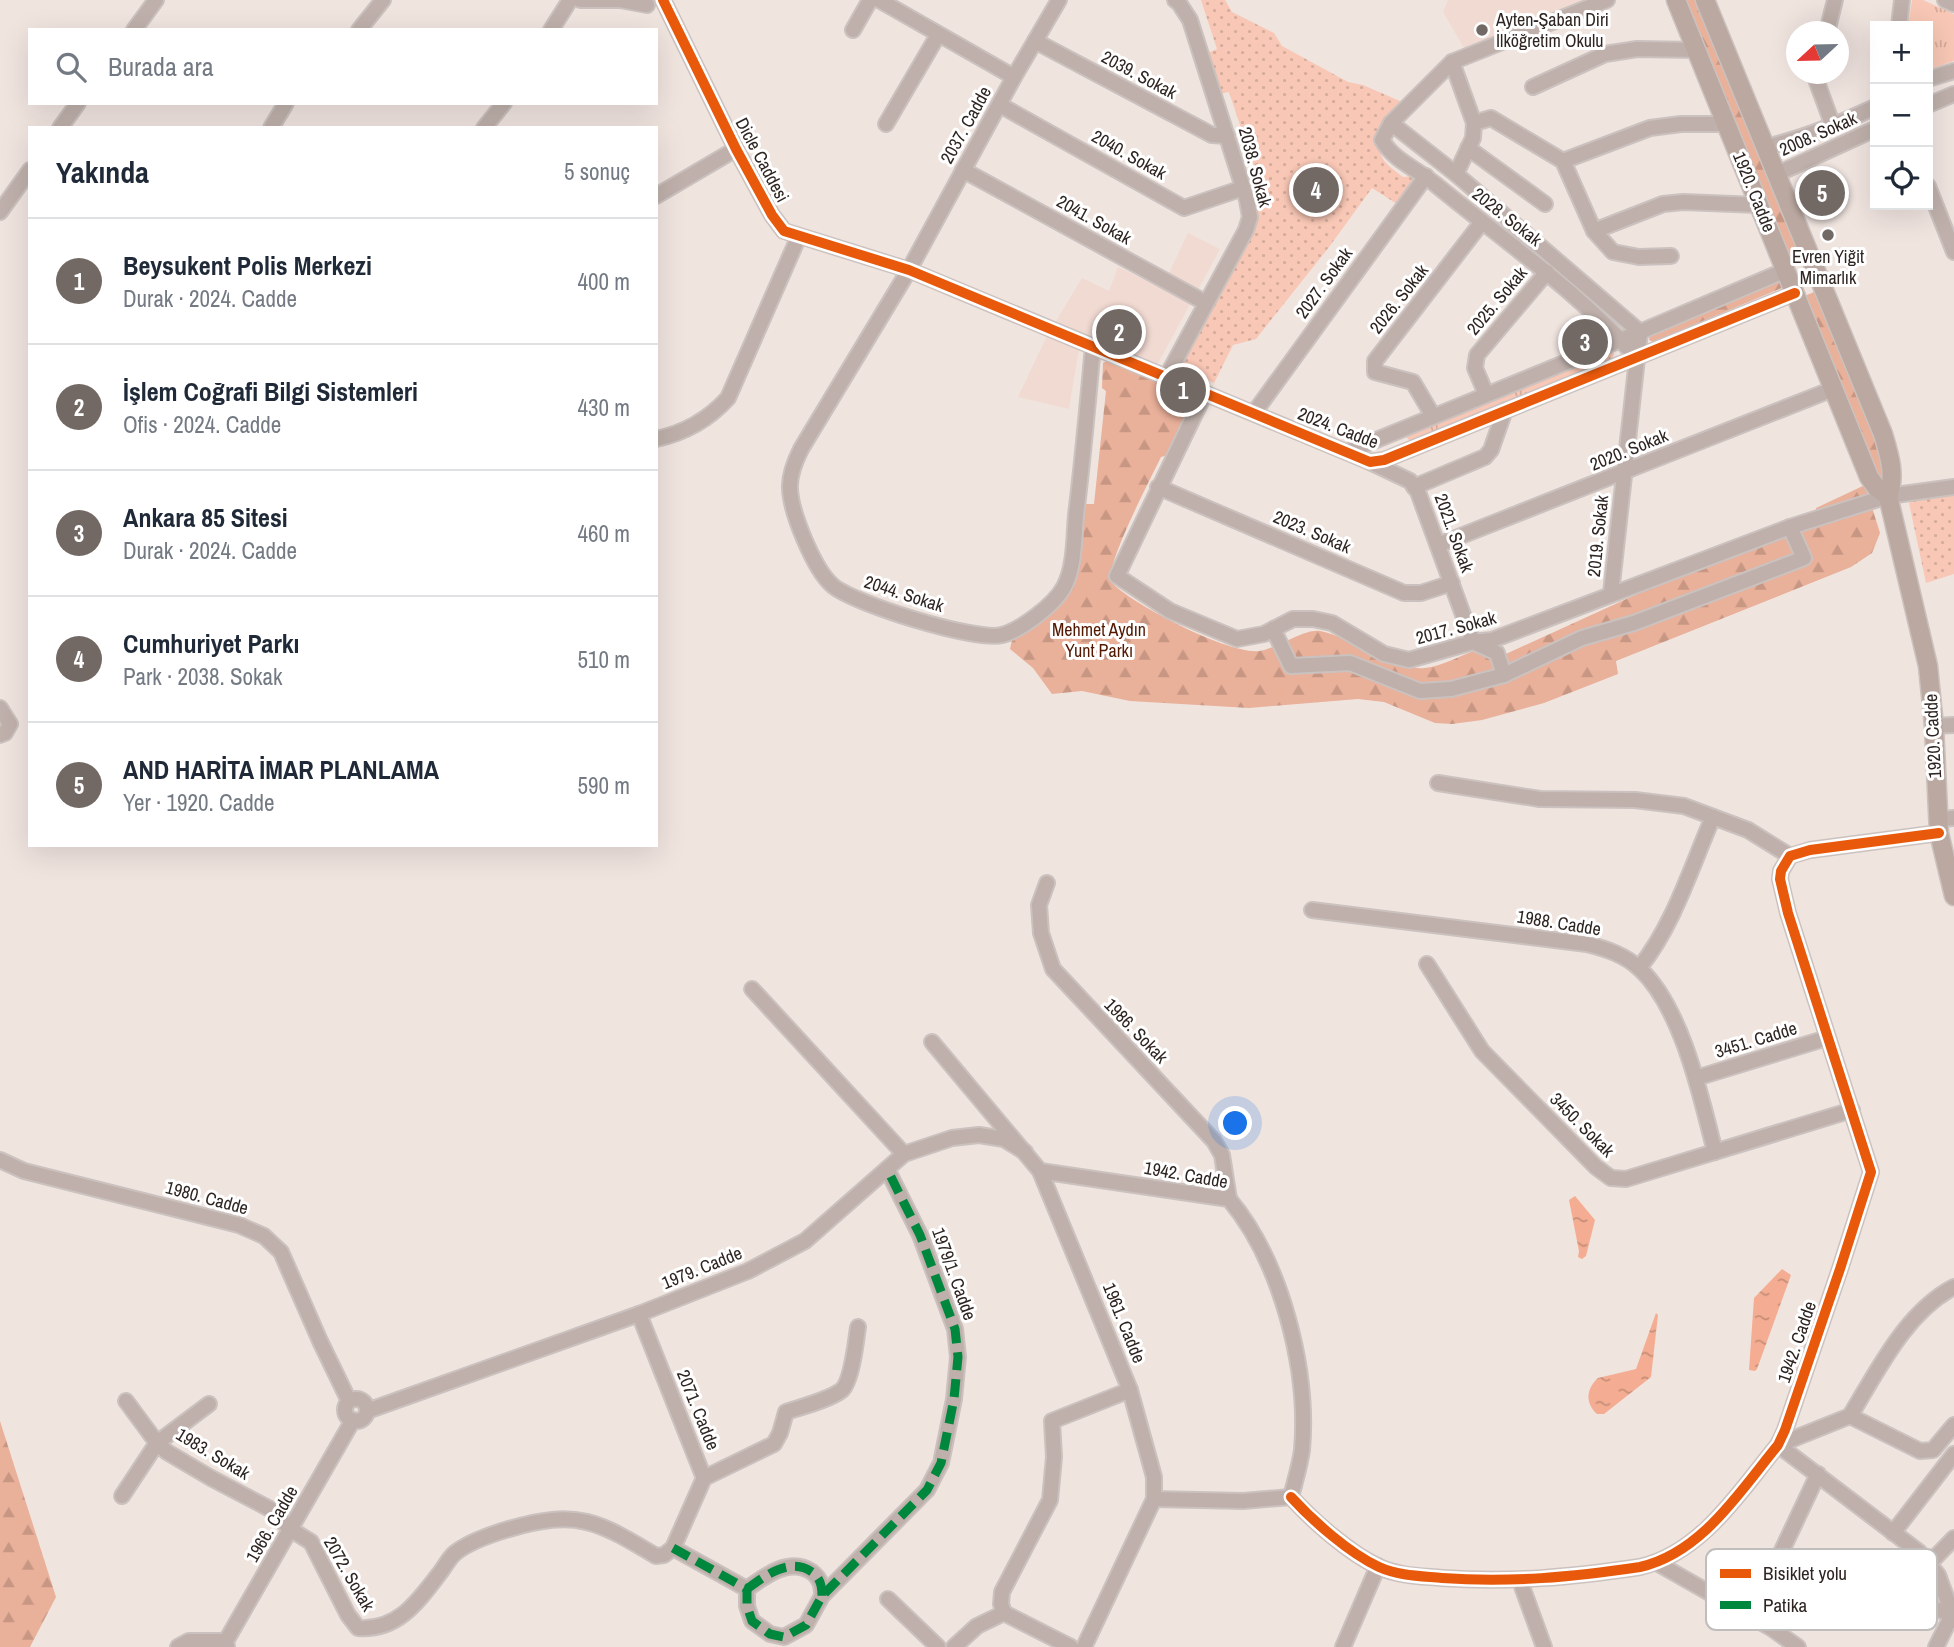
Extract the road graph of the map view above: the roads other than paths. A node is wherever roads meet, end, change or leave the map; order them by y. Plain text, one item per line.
1 (156, 0) edge
2 (383, 0) edge
3 (570, 0) edge
4 (580, 0) edge
5 (620, 0) edge
6 (870, 0) edge
7 (879, 0) edge
8 (1059, 0) edge
9 (1175, 0) edge
10 (1607, 0) edge
11 (1676, 0) edge
12 (1705, 0) edge
13 (1835, 0) edge
14 (1902, 0) edge
15 (1945, 0) edge
16 (653, 2) edge
17 (1954, 4) edge
18 (1830, 21) edge
19 (1900, 21) edge
20 (135, 28) edge
21 (361, 28) edge
22 (552, 28) edge
23 (853, 30) dead end
24 (938, 35) junction
25 (1035, 41) junction
26 (1696, 50) junction
27 (1452, 62) junction
28 (1954, 71) edge
29 (1014, 77) junction
30 (1933, 77) edge
31 (1818, 84) edge
32 (1533, 87) dead end
33 (1954, 94) edge
34 (1933, 103) edge
35 (77, 105) edge
36 (285, 105) edge
37 (502, 105) edge
38 (1000, 105) junction
39 (1870, 109) edge
40 (1391, 122) junction
41 (1474, 123) junction
42 (886, 124) dead end
43 (1726, 124) junction
44 (61, 126) edge
45 (272, 126) edge
46 (486, 126) edge
47 (1833, 126) junction
48 (1870, 131) edge
49 (1227, 136) junction
50 (1766, 147) junction
51 (1468, 148) junction
52 (736, 149) junction
53 (1563, 161) junction
54 (963, 170) junction
55 (28, 173) edge
56 (1456, 174) junction
57 (1777, 174) junction
58 (1426, 176) junction
59 (1243, 188) junction
60 (658, 195) edge
61 (1933, 199) edge
62 (1545, 204) dead end
63 (1759, 205) junction
64 (0, 212) edge
65 (1482, 222) junction
66 (1594, 231) junction
67 (799, 236) junction
68 (1954, 252) edge
69 (1671, 256) dead end
70 (1810, 259) junction
71 (909, 270) junction
72 (1786, 270) junction
73 (1547, 272) junction
74 (1820, 283) junction
75 (1795, 293) junction
76 (1206, 303) junction
77 (1640, 332) junction
78 (1622, 340) junction
79 (1093, 346) junction
80 (1637, 358) junction
81 (1167, 376) junction
82 (1833, 389) junction
83 (1205, 393) junction
84 (1486, 394) junction
85 (1505, 410) junction
86 (1254, 413) junction
87 (1433, 416) junction
88 (1395, 432) junction
89 (658, 438) edge
90 (1347, 452) junction
91 (1403, 452) junction
92 (1370, 462) junction
93 (1624, 473) junction
94 (1393, 474) junction
95 (1158, 487) junction
96 (1414, 487) junction
97 (1954, 487) edge
98 (1888, 496) junction
99 (1790, 527) junction
100 (1438, 545) junction
101 (1452, 583) junction
102 (1611, 593) junction
103 (1273, 629) junction
104 (1473, 642) junction
105 (1504, 675) junction
106 (0, 708) edge
107 (1954, 725) edge
108 (1934, 726) junction
109 (0, 735) edge
110 (1438, 783) dead end
111 (1713, 817) junction
112 (1943, 823) edge
113 (1790, 856) junction
114 (1047, 883) dead end
115 (1954, 896) edge
116 (1312, 910) dead end
117 (1427, 964) dead end
118 (1639, 968) junction
119 (752, 989) dead end
120 (1826, 1038) junction
121 (932, 1042) dead end
122 (1696, 1078) junction
123 (1852, 1110) junction
124 (1024, 1152) junction
125 (1715, 1152) junction
126 (904, 1154) junction
127 (0, 1160) edge
128 (887, 1169) junction
129 (1040, 1171) junction
130 (1229, 1199) junction
131 (1954, 1287) edge
132 (639, 1314) junction
133 (858, 1327) dead end
134 (1130, 1390) junction
135 (126, 1401) dead end
136 (349, 1401) junction
137 (209, 1404) dead end
138 (367, 1410) junction
139 (1850, 1416) junction
140 (353, 1420) junction
141 (1954, 1425) edge
142 (157, 1443) junction
143 (1778, 1445) junction
144 (1954, 1454) edge
145 (1818, 1474) junction
146 (704, 1478) junction
147 (122, 1496) dead end
148 (1291, 1496) junction
149 (1154, 1499) junction
150 (290, 1529) junction
151 (1893, 1533) junction
152 (1954, 1538) edge
153 (1783, 1549) edge
154 (1915, 1549) edge
155 (668, 1551) junction
156 (1937, 1556) edge
157 (1657, 1563) junction
158 (1378, 1566) junction
159 (1937, 1574) edge
160 (1520, 1581) junction
161 (747, 1589) junction
162 (1706, 1591) edge
163 (822, 1596) junction
164 (888, 1599) dead end
165 (1937, 1609) edge
166 (1949, 1612) junction
167 (1004, 1613) junction
168 (1774, 1630) edge
169 (227, 1644) edge
170 (178, 1647) edge
171 (938, 1647) edge
172 (954, 1647) edge
173 (1071, 1647) edge
174 (1084, 1647) edge
175 (1343, 1647) edge
176 (1544, 1647) edge
177 (1798, 1647) edge
178 (1936, 1647) edge

1 - 20 street
2 - 21 street
3 - 22 street
4 - 5 street, Dicle Caddesi
5 - 16 street, Dicle Caddesi
6 - 23 street
7 - 24 street
8 - 25 street, 2037. Cadde
9 - 49 street, 2038. Sokak
10 - 27 street
11 - 26 main road, 1920. Cadde
12 - 50 main road, 1920. Cadde
13 - 18 street
14 - 19 street
15 - 17 street
16 - 52 street, Dicle Caddesi
24 - 29 street
24 - 42 street
25 - 29 street, 2037. Cadde
25 - 49 street, 2039. Sokak
26 - 32 street
26 - 43 main road, 1920. Cadde
27 - 40 street
27 - 41 street
28 - 30 street
29 - 38 street, 2037. Cadde
31 - 47 street
33 - 34 street
35 - 44 street
36 - 45 street
37 - 46 street
38 - 54 street, 2037. Cadde
38 - 59 street, 2040. Sokak
39 - 47 street
40 - 56 street, 2028. Sokak
40 - 58 street, 2028. Sokak
41 - 51 street, 2028. Sokak
41 - 53 street
43 - 53 street
43 - 63 main road, 1920. Cadde
47 - 50 street
48 - 57 street, 2008. Sokak
49 - 59 street, 2038. Sokak
50 - 57 main road, 1920. Cadde
51 - 56 street, 2028. Sokak
51 - 62 street
52 - 60 street
52 - 67 street, Dicle Caddesi
53 - 66 street
54 - 71 street, 2037. Cadde
54 - 76 street, 2041. Sokak
55 - 64 street
56 - 77 street, 2028. Sokak
57 - 70 main road, 1920. Cadde
58 - 65 street, 2028. Sokak
58 - 86 street, 2027. Sokak
59 - 76 street, 2038. Sokak
61 - 68 street
63 - 66 street
63 - 72 main road, 1920. Cadde
65 - 73 street, 2028. Sokak
65 - 87 street, 2026. Sokak
66 - 69 street
67 - 71 street, Dicle Caddesi
67 - 89 street
70 - 72 main road
70 - 74 main road, 1920. Cadde
71 - 79 street, 2024. Cadde
71 - 79 street, 2044. Sokak
72 - 75 main road, 1920. Cadde
72 - 77 street, 2024. Cadde
73 - 78 street, 2028. Sokak
73 - 84 street, 2025. Sokak
74 - 75 main road
74 - 98 main road, 1920. Cadde
75 - 80 street, 2024. Cadde
75 - 82 main road, 1920. Cadde
76 - 81 street, 2038. Sokak
77 - 78 street, 2024. Cadde
77 - 80 street, 2019. Sokak
78 - 80 street, 2028. Sokak
78 - 84 street, 2024. Cadde
79 - 81 street, 2024. Cadde
80 - 85 street, 2024. Cadde
80 - 93 street, 2019. Sokak
81 - 83 street, 2024. Cadde
82 - 93 street, 2020. Sokak
82 - 98 main road, 1920. Cadde
83 - 86 street, 2024. Cadde
83 - 95 street, 2017. Sokak
84 - 87 street, 2024. Cadde
85 - 91 street, 2024. Cadde
85 - 96 street
86 - 90 street, 2024. Cadde
87 - 88 street, 2024. Cadde
88 - 90 street, 2024. Cadde
88 - 91 street
90 - 92 street, 2024. Cadde
91 - 92 street, 2024. Cadde
91 - 94 street
92 - 94 street, 2021. Sokak
93 - 100 street, 2020. Sokak
93 - 102 street, 2019. Sokak
94 - 96 street, 2021. Sokak
95 - 101 street, 2023. Sokak
95 - 103 street, 2017. Sokak
96 - 100 street, 2021. Sokak
97 - 98 street, 2017. Sokak
98 - 99 street, 2017. Sokak
98 - 108 main road, 1920. Cadde
99 - 102 street, 2017. Sokak
99 - 105 street
100 - 101 street, 2021. Sokak
101 - 104 street, 2021. Sokak
102 - 104 street, 2017. Sokak
103 - 104 street, 2017. Sokak
103 - 105 street
104 - 105 street
106 - 109 street
107 - 108 street
108 - 112 main road, 1920. Cadde
110 - 111 street
111 - 113 street
111 - 118 street
112 - 113 street
112 - 115 main road, 1920. Cadde
113 - 120 street, 1942. Cadde
114 - 130 street, 1986. Sokak
116 - 118 street, 1988. Cadde
117 - 125 street, 3450. Sokak
118 - 122 street, 1988. Cadde
119 - 126 street
120 - 122 street, 3451. Cadde
120 - 123 street, 1942. Cadde
121 - 124 street, 1961. Cadde
122 - 125 street, 1988. Cadde
123 - 125 street, 3450. Sokak
123 - 143 street, 1942. Cadde
124 - 126 street, 1979. Cadde
124 - 129 street, 1961. Cadde
126 - 128 street, 1979. Cadde
127 - 136 street, 1980. Cadde
128 - 132 street, 1979. Cadde
128 - 163 street, 1979/1. Cadde
129 - 130 street, 1942. Cadde
129 - 134 street, 1961. Cadde
130 - 148 street, 1942. Cadde
131 - 139 street
132 - 138 street, 1979. Cadde
132 - 146 street, 2071. Cadde
133 - 146 street
134 - 149 street, 1961. Cadde
134 - 167 street
135 - 142 street, 1983. Sokak
136 - 138 street
136 - 140 street
137 - 142 street
138 - 140 street
139 - 141 street
139 - 143 street
140 - 150 street, 1966. Cadde
142 - 147 street
142 - 150 street, 1983. Sokak
143 - 145 street
143 - 157 street, 1942. Cadde
144 - 151 street
145 - 151 street
145 - 153 street
146 - 155 street, 2071. Cadde
148 - 149 street
148 - 158 street, 1942. Cadde
149 - 174 street
150 - 155 street, 2072. Sokak
150 - 169 street, 1966. Cadde
151 - 154 street
152 - 156 street
155 - 161 street
157 - 160 street, 1942. Cadde
157 - 162 street
158 - 160 street, 1942. Cadde
158 - 175 street
159 - 166 street
160 - 176 street
161 - 163 street
161 - 163 street
164 - 171 street
165 - 166 street
166 - 178 street
167 - 172 street
167 - 173 street
168 - 177 street
169 - 170 street

